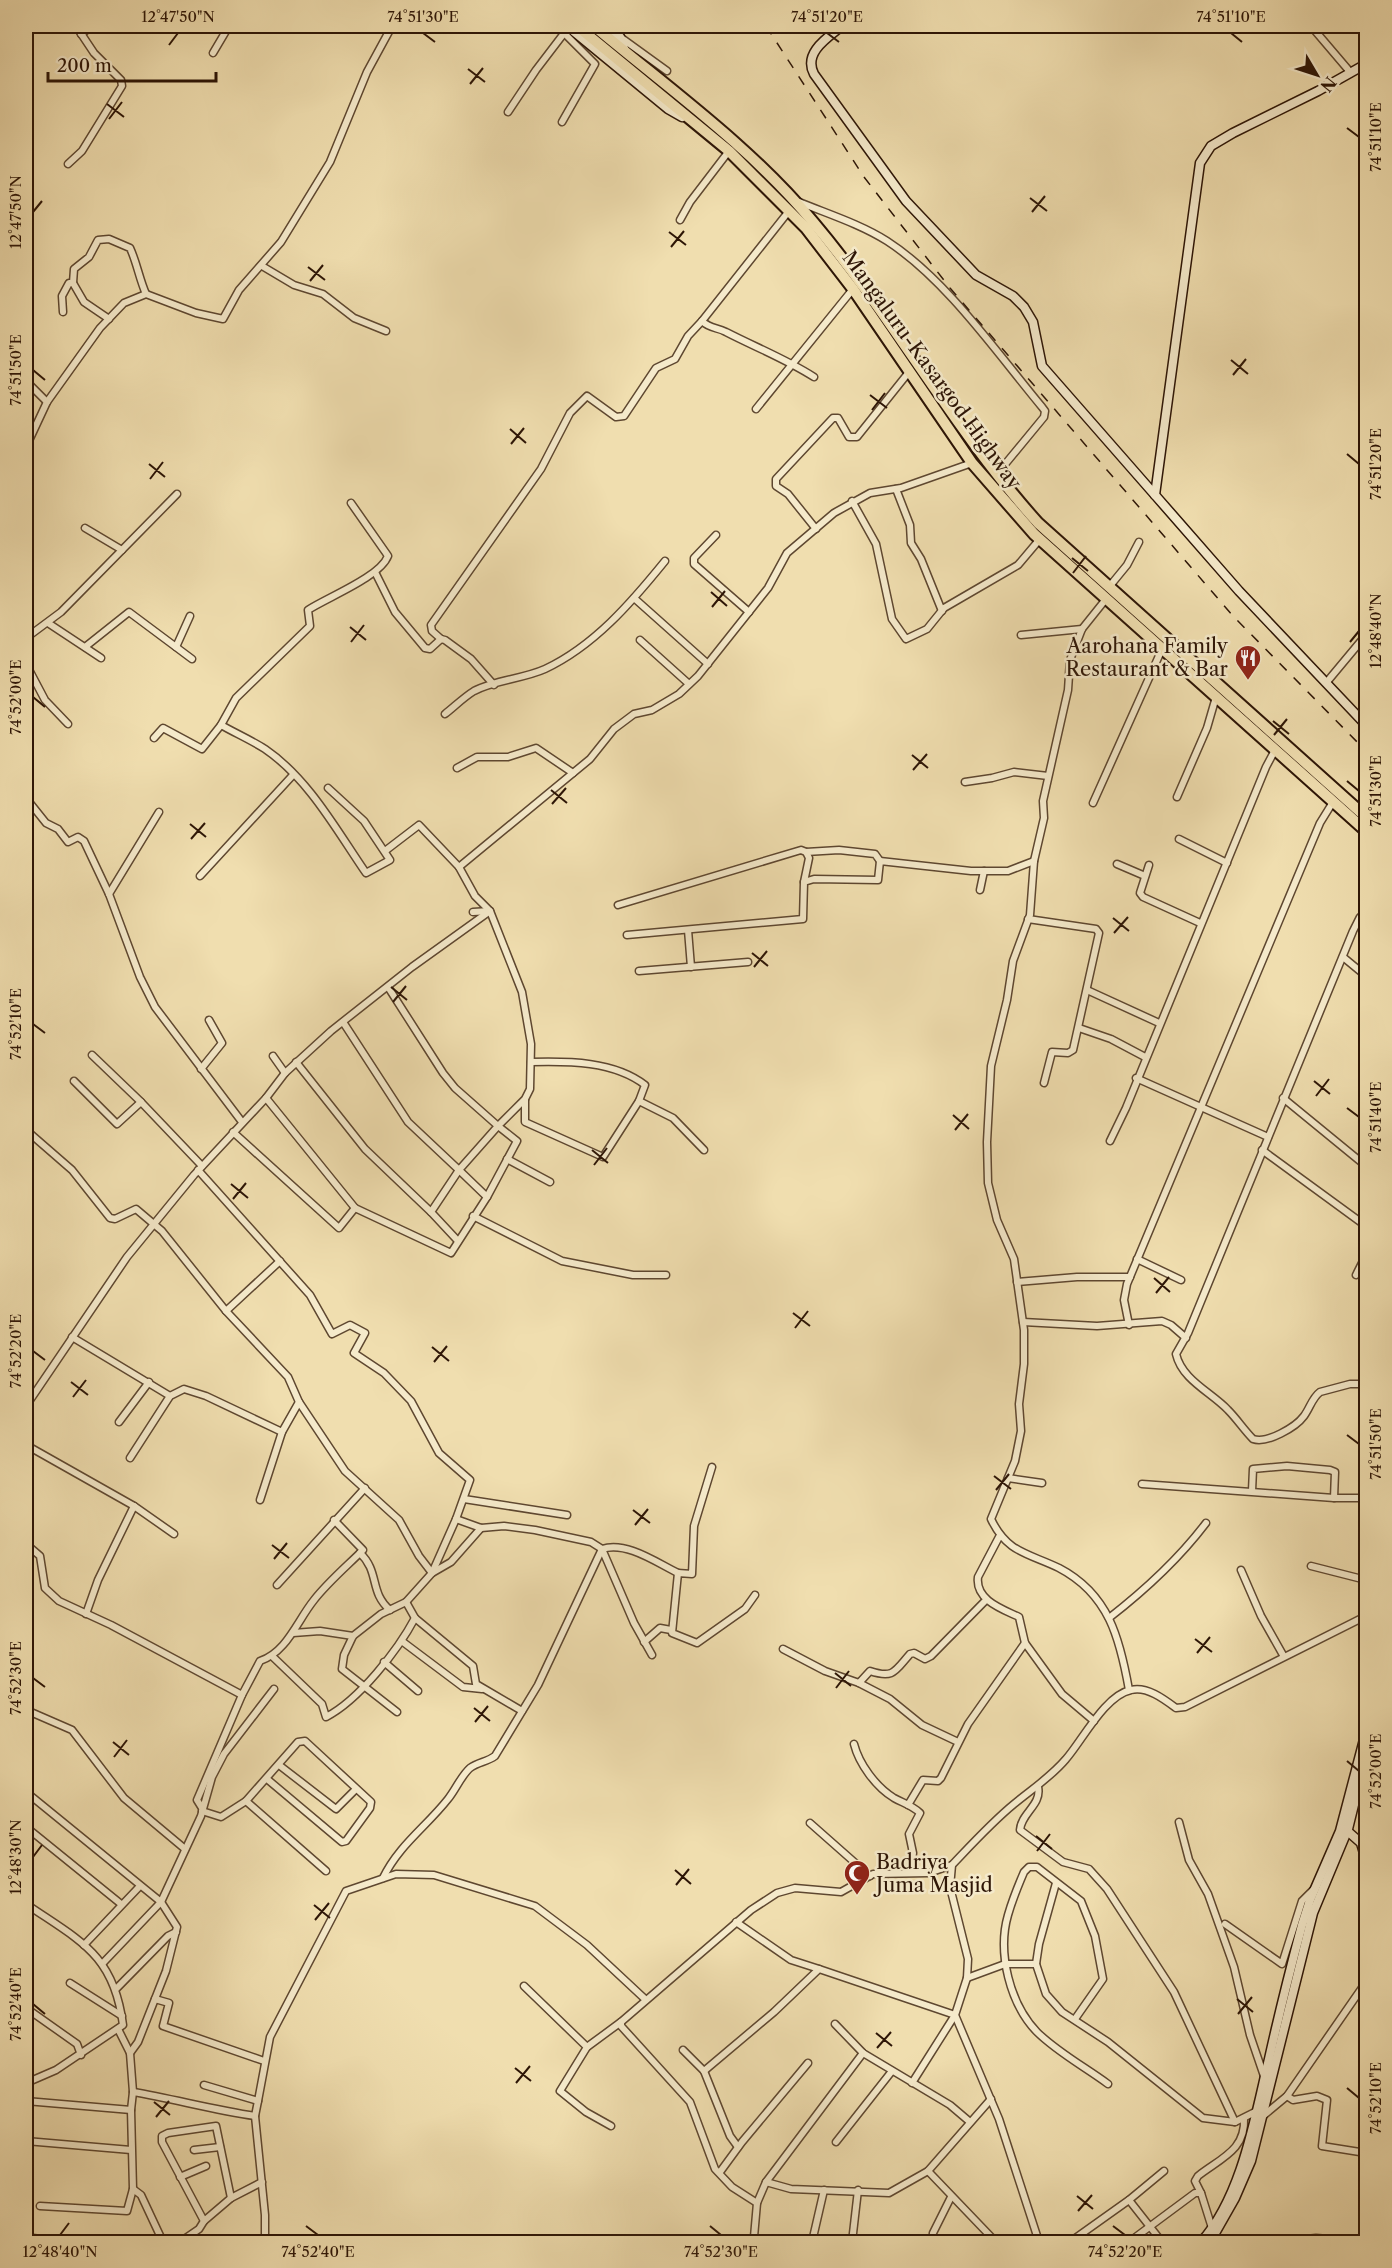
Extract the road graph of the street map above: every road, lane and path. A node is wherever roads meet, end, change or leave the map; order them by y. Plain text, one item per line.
1 (76, 26) edge
2 (92, 26) edge
3 (229, 26) edge
4 (392, 26) edge
5 (594, 26) edge
6 (607, 26) edge
7 (842, 26) edge
8 (1311, 26) edge
9 (570, 28) edge
10 (81, 34) junction
11 (620, 37) junction
12 (625, 51) junction
13 (213, 53) dead end
14 (1366, 64) edge
15 (667, 71) dead end
16 (1351, 73) junction
17 (508, 112) dead end
18 (562, 122) dead end
19 (729, 151) junction
20 (68, 164) dead end
21 (792, 206) junction
22 (680, 220) dead end
23 (262, 266) junction
24 (73, 283) junction
25 (853, 289) junction
26 (146, 294) junction
27 (63, 312) dead end
28 (109, 319) junction
29 (702, 321) junction
30 (386, 331) dead end
31 (792, 363) junction
32 (909, 372) junction
33 (814, 377) dead end
34 (26, 381) edge
35 (48, 402) junction
36 (756, 409) dead end
37 (26, 447) edge
38 (972, 463) junction
39 (996, 475) junction
40 (896, 489) junction
41 (177, 494) dead end
42 (1155, 495) junction
43 (852, 501) junction
44 (351, 503) dead end
45 (85, 528) dead end
46 (816, 529) junction
47 (716, 535) dead end
48 (1040, 539) junction
49 (1139, 542) dead end
50 (122, 550) junction
51 (665, 561) dead end
52 (375, 572) junction
53 (1109, 587) junction
54 (634, 598) junction
55 (1106, 599) junction
56 (942, 611) junction
57 (749, 612) junction
58 (190, 616) dead end
59 (48, 622) junction
60 (1082, 629) junction
61 (1021, 635) dead end
62 (1366, 635) edge
63 (26, 638) edge
64 (441, 639) junction
65 (640, 640) dead end
66 (85, 647) junction
67 (176, 647) junction
68 (1162, 649) junction
69 (101, 658) dead end
70 (192, 659) dead end
71 (26, 664) edge
72 (708, 664) junction
73 (1326, 682) junction
74 (689, 684) junction
75 (494, 686) junction
76 (1216, 697) junction
77 (445, 714) dead end
78 (68, 724) dead end
79 (220, 725) junction
80 (1366, 725) edge
81 (154, 738) dead end
82 (1275, 750) junction
83 (457, 768) dead end
84 (573, 773) junction
85 (293, 775) junction
86 (1048, 776) junction
87 (965, 782) dead end
88 (328, 788) dead end
89 (1177, 796) dead end
90 (26, 798) edge
91 (1333, 802) junction
92 (1093, 803) dead end
93 (159, 812) dead end
94 (1366, 817) edge
95 (1366, 830) edge
96 (1179, 839) dead end
97 (385, 851) junction
98 (806, 852) junction
99 (880, 861) junction
100 (1034, 861) junction
101 (1227, 863) junction
102 (1117, 864) dead end
103 (1149, 865) dead end
104 (459, 867) junction
105 (984, 871) junction
106 (200, 876) dead end
107 (1145, 876) junction
108 (804, 882) junction
109 (980, 890) dead end
110 (109, 894) junction
111 (618, 905) dead end
112 (490, 911) junction
113 (473, 912) dead end
114 (1028, 919) junction
115 (1366, 919) edge
116 (1200, 923) junction
117 (688, 930) junction
118 (627, 935) dead end
119 (1343, 957) junction
120 (748, 962) dead end
121 (692, 967) junction
122 (639, 971) dead end
123 (1366, 976) edge
124 (388, 987) junction
125 (1087, 990) junction
126 (209, 1020) dead end
127 (343, 1022) junction
128 (1159, 1023) junction
129 (1079, 1028) junction
130 (92, 1055) dead end
131 (273, 1056) dead end
132 (1145, 1057) junction
133 (296, 1062) junction
134 (531, 1062) junction
135 (201, 1069) junction
136 (285, 1073) junction
137 (1136, 1078) junction
138 (74, 1081) dead end
139 (1044, 1083) dead end
140 (266, 1098) junction
141 (1283, 1098) junction
142 (525, 1099) junction
143 (639, 1101) junction
144 (141, 1102) junction
145 (1201, 1109) junction
146 (242, 1122) junction
147 (498, 1126) junction
148 (26, 1130) edge
149 (233, 1132) junction
150 (1268, 1137) junction
151 (1110, 1142) dead end
152 (704, 1150) dead end
153 (1262, 1150) junction
154 (507, 1159) junction
155 (1366, 1166) edge
156 (200, 1168) junction
157 (459, 1170) junction
158 (550, 1182) dead end
159 (487, 1197) junction
160 (355, 1208) junction
161 (431, 1212) junction
162 (473, 1216) junction
163 (156, 1225) junction
164 (1366, 1226) edge
165 (458, 1241) junction
166 (1366, 1255) edge
167 (1137, 1259) junction
168 (280, 1261) junction
169 (666, 1275) dead end
170 (1356, 1275) dead end
171 (1130, 1277) junction
172 (1180, 1280) dead end
173 (1017, 1282) junction
174 (226, 1311) junction
175 (1023, 1322) junction
176 (1129, 1325) junction
177 (72, 1337) junction
178 (1186, 1338) junction
179 (148, 1382) junction
180 (1366, 1384) edge
181 (170, 1396) junction
182 (299, 1402) junction
183 (26, 1406) edge
184 (119, 1422) dead end
185 (282, 1432) junction
186 (26, 1445) edge
187 (130, 1458) dead end
188 (712, 1467) dead end
189 (1008, 1478) junction
190 (1042, 1483) dead end
191 (1142, 1484) dead end
192 (365, 1488) junction
193 (1252, 1491) junction
194 (1366, 1497) edge
195 (1334, 1498) junction
196 (464, 1499) junction
197 (260, 1500) dead end
198 (134, 1506) junction
199 (567, 1515) dead end
200 (456, 1519) junction
201 (334, 1520) junction
202 (1206, 1523) dead end
203 (481, 1528) junction
204 (174, 1534) dead end
205 (999, 1537) junction
206 (26, 1544) edge
207 (602, 1549) junction
208 (360, 1553) junction
209 (1311, 1566) dead end
210 (1241, 1570) dead end
211 (432, 1572) junction
212 (678, 1574) junction
213 (1366, 1580) edge
214 (277, 1585) dead end
215 (755, 1595) dead end
216 (986, 1600) junction
217 (406, 1602) junction
218 (390, 1610) junction
219 (86, 1614) junction
220 (1366, 1616) edge
221 (415, 1618) junction
222 (1109, 1618) junction
223 (671, 1630) junction
224 (293, 1633) junction
225 (353, 1636) junction
226 (403, 1642) junction
227 (644, 1642) junction
228 (1025, 1643) junction
229 (783, 1649) dead end
230 (652, 1655) dead end
231 (1283, 1655) junction
232 (273, 1657) junction
233 (384, 1662) junction
234 (859, 1683) junction
235 (363, 1686) junction
236 (274, 1689) dead end
237 (482, 1689) junction
238 (1129, 1690) junction
239 (417, 1691) dead end
240 (242, 1695) junction
241 (26, 1710) edge
242 (522, 1711) junction
243 (397, 1712) dead end
244 (1094, 1720) junction
245 (1366, 1732) edge
246 (958, 1742) junction
247 (854, 1744) dead end
248 (1366, 1756) edge
249 (279, 1765) junction
250 (267, 1779) junction
251 (1038, 1786) junction
252 (356, 1789) junction
253 (26, 1792) edge
254 (246, 1801) junction
255 (908, 1805) junction
256 (202, 1810) junction
257 (1179, 1822) dead end
258 (810, 1823) dead end
259 (26, 1827) edge
260 (1344, 1828) junction
261 (185, 1849) junction
262 (1366, 1860) edge
263 (952, 1864) junction
264 (326, 1871) dead end
265 (910, 1872) junction
266 (870, 1876) junction
267 (382, 1878) junction
268 (1056, 1884) junction
269 (140, 1886) junction
270 (1315, 1888) junction
271 (161, 1902) junction
272 (26, 1904) edge
273 (121, 1904) junction
274 (736, 1922) junction
275 (1225, 1924) dead end
276 (176, 1932) junction
277 (84, 1945) junction
278 (102, 1964) junction
279 (1005, 1964) junction
280 (1036, 1964) junction
281 (819, 1969) junction
282 (967, 1978) junction
283 (1366, 1982) edge
284 (70, 1983) dead end
285 (524, 1986) dead end
286 (116, 1989) junction
287 (155, 1999) junction
288 (646, 2000) junction
289 (26, 2008) edge
290 (955, 2015) junction
291 (122, 2016) junction
292 (1075, 2019) junction
293 (621, 2022) junction
294 (835, 2024) dead end
295 (118, 2029) junction
296 (587, 2047) junction
297 (683, 2050) dead end
298 (130, 2053) junction
299 (863, 2053) junction
300 (81, 2055) junction
301 (264, 2061) junction
302 (808, 2063) dead end
303 (704, 2071) junction
304 (892, 2071) junction
305 (1265, 2078) junction
306 (26, 2083) edge
307 (912, 2083) junction
308 (1108, 2084) dead end
309 (204, 2085) dead end
310 (133, 2091) junction
311 (1265, 2093) junction
312 (1287, 2096) junction
313 (991, 2099) junction
314 (26, 2101) edge
315 (258, 2101) junction
316 (131, 2110) junction
317 (1260, 2114) junction
318 (255, 2116) junction
319 (1244, 2118) junction
320 (1235, 2121) junction
321 (970, 2122) junction
322 (611, 2126) dead end
323 (26, 2141) edge
324 (836, 2142) dead end
325 (220, 2147) junction
326 (738, 2147) junction
327 (131, 2150) junction
328 (194, 2150) dead end
329 (1366, 2153) edge
330 (207, 2166) dead end
331 (928, 2171) junction
332 (1164, 2171) dead end
333 (720, 2172) junction
334 (180, 2177) junction
335 (262, 2182) junction
336 (766, 2182) junction
337 (134, 2189) junction
338 (824, 2190) junction
339 (858, 2190) junction
340 (1201, 2193) junction
341 (951, 2197) junction
342 (231, 2198) junction
343 (1129, 2200) junction
344 (757, 2203) junction
345 (40, 2206) dead end
346 (204, 2221) junction
347 (1148, 2226) junction
348 (1212, 2228) junction
349 (754, 2237) dead end
350 (163, 2242) edge
351 (180, 2242) edge
352 (265, 2242) edge
353 (812, 2242) edge
354 (852, 2242) edge
355 (932, 2242) edge
356 (996, 2242) edge
357 (1039, 2242) edge
358 (1070, 2242) edge
359 (1128, 2242) edge
360 (1162, 2242) edge
361 (1201, 2242) edge
362 (1210, 2242) edge
363 (1278, 2242) edge
364 (1366, 2242) edge

1 - 10 street
2 - 10 street
3 - 13 street
4 - 23 street
5 - 12 highway, Mangaluru-Kasargod Highway
6 - 11 street
7 - 42 street
8 - 16 street
9 - 17 street
9 - 18 street
9 - 19 highway, Mangaluru-Kasargod Highway
10 - 20 street
11 - 12 street
11 - 15 street
12 - 21 highway, Mangaluru-Kasargod Highway
14 - 16 street
16 - 42 street
19 - 21 highway, Mangaluru-Kasargod Highway
19 - 22 street
21 - 25 highway, Mangaluru-Kasargod Highway
21 - 29 street
21 - 39 highway, Mangaluru-Kasargod Highway
21 - 39 street
23 - 26 street
23 - 30 street
24 - 26 street
24 - 27 street
24 - 28 street
25 - 31 street
25 - 32 highway, Mangaluru-Kasargod Highway
26 - 28 street
28 - 35 street
29 - 31 street
29 - 64 street
31 - 33 street
31 - 36 street
32 - 38 highway, Mangaluru-Kasargod Highway
32 - 46 street
34 - 35 street
35 - 37 street
38 - 40 street
38 - 48 highway, Mangaluru-Kasargod Highway
39 - 53 highway, Mangaluru-Kasargod Highway
40 - 43 street
40 - 56 street
41 - 50 street
42 - 73 street
43 - 46 street
43 - 56 street
44 - 52 street
45 - 50 street
46 - 57 street
47 - 57 street
48 - 55 highway, Mangaluru-Kasargod Highway
48 - 56 street
49 - 53 street
50 - 59 street
51 - 54 street
52 - 64 street
52 - 79 street
53 - 94 highway, Mangaluru-Kasargod Highway
54 - 72 street
54 - 75 street
55 - 60 street
55 - 68 highway, Mangaluru-Kasargod Highway
57 - 72 street
58 - 67 street
59 - 63 street
59 - 66 street
60 - 61 street
60 - 86 street
62 - 73 street
64 - 75 street
65 - 74 street
66 - 67 street
66 - 69 street
67 - 70 street
68 - 76 highway, Mangaluru-Kasargod Highway
68 - 92 street
71 - 78 street
72 - 74 street
73 - 80 street
74 - 84 street
75 - 77 street
76 - 82 highway, Mangaluru-Kasargod Highway
76 - 89 street
79 - 81 street
79 - 85 street
82 - 91 highway, Mangaluru-Kasargod Highway
82 - 101 street
83 - 84 street
84 - 104 street
85 - 97 street
85 - 106 street
86 - 87 street
86 - 100 street
88 - 97 street
90 - 110 street
91 - 95 highway, Mangaluru-Kasargod Highway
91 - 145 street
93 - 110 street
96 - 101 street
97 - 104 street
98 - 99 street
98 - 108 street
98 - 111 street
99 - 105 street
99 - 108 street
100 - 105 street
100 - 114 street
101 - 116 street
102 - 107 street
103 - 107 street
104 - 112 street
105 - 109 street
107 - 116 street
108 - 117 street
110 - 135 street
112 - 113 street
112 - 124 street
112 - 134 street
114 - 125 street
114 - 173 street
115 - 119 street
116 - 128 street
117 - 118 street
117 - 121 street
119 - 123 street
119 - 141 street
120 - 121 street
121 - 122 street
124 - 127 street
124 - 147 street
125 - 128 street
125 - 129 street
126 - 135 street
127 - 133 street
127 - 157 street
128 - 132 street
129 - 132 street
129 - 139 street
130 - 144 street
131 - 136 street
132 - 137 street
133 - 136 street
133 - 161 street
134 - 142 street
134 - 143 street
135 - 146 street
136 - 140 street
137 - 145 street
137 - 151 street
138 - 144 street
140 - 146 street
140 - 160 street
141 - 150 street
141 - 155 street
142 - 143 street
142 - 147 street
143 - 152 street
144 - 156 street
145 - 150 street
145 - 167 street
146 - 149 street
147 - 154 street
147 - 157 street
148 - 163 street
149 - 156 street
149 - 160 street
150 - 153 street
153 - 164 street
153 - 178 street
154 - 158 street
154 - 159 street
156 - 163 street
156 - 168 street
157 - 159 street
157 - 161 street
159 - 162 street
160 - 165 street
161 - 165 street
162 - 165 street
162 - 169 street
163 - 174 street
163 - 177 street
166 - 170 street
167 - 171 street
167 - 172 street
168 - 174 street
168 - 196 street
171 - 173 street
171 - 176 street
173 - 175 street
174 - 182 street
175 - 176 street
175 - 189 street
176 - 178 street
177 - 179 street
177 - 183 street
178 - 180 street
179 - 181 street
179 - 184 street
181 - 185 street
181 - 187 street
182 - 185 street
182 - 192 street
185 - 197 street
186 - 198 street
188 - 212 street
189 - 190 street
189 - 205 street
191 - 193 street
192 - 201 street
192 - 211 street
193 - 195 street
193 - 195 street
194 - 195 street
196 - 199 street
196 - 200 street
198 - 204 street
198 - 219 street
200 - 203 street
200 - 211 street
201 - 208 street
201 - 214 street
202 - 222 street
203 - 207 street
203 - 211 street
205 - 216 street
205 - 222 street
206 - 219 street
207 - 212 street
207 - 227 street
207 - 242 street
208 - 218 street
208 - 224 street
209 - 213 street
210 - 231 street
211 - 217 street
212 - 223 street
215 - 223 street
216 - 228 street
216 - 234 street
217 - 218 street
217 - 221 street
218 - 225 street
219 - 240 street
220 - 231 street
221 - 226 street
221 - 237 street
222 - 238 street
223 - 227 street
224 - 225 street
224 - 232 street
225 - 235 street
226 - 233 street
226 - 237 street
227 - 230 street
228 - 244 street
228 - 246 street
229 - 234 street
231 - 238 street
232 - 235 street
232 - 240 street
233 - 235 street
233 - 239 street
234 - 246 street
235 - 243 street
236 - 256 street
237 - 242 street
238 - 244 street
240 - 256 street
241 - 261 street
242 - 267 street
244 - 251 street
245 - 260 street
246 - 255 street
247 - 255 street
248 - 260 street
249 - 250 street
249 - 252 street
249 - 252 street
250 - 252 street
250 - 254 street
251 - 263 street
251 - 320 street
253 - 269 street
254 - 256 street
254 - 264 street
255 - 265 street
256 - 261 street
257 - 305 street
258 - 266 street
259 - 273 street
260 - 262 street
260 - 270 street
260 - 311 street
261 - 271 street
263 - 265 street
263 - 282 street
265 - 266 street
266 - 274 street
267 - 288 street
267 - 301 street
268 - 279 street
268 - 280 street
268 - 292 street
269 - 271 street
269 - 273 street
270 - 275 street
270 - 305 street
271 - 276 street
271 - 278 street
272 - 277 street
273 - 277 street
274 - 281 street
274 - 288 street
276 - 286 street
276 - 287 street
277 - 278 street
278 - 286 street
279 - 280 street
279 - 282 street
279 - 308 street
280 - 292 street
281 - 290 street
281 - 303 street
282 - 290 street
283 - 312 street
284 - 291 street
285 - 296 street
286 - 291 street
287 - 298 street
287 - 301 street
288 - 293 street
289 - 300 street
290 - 307 street
290 - 313 street
291 - 295 street
292 - 320 street
293 - 296 street
293 - 333 street
294 - 299 street
295 - 298 street
295 - 300 street
296 - 322 street
297 - 303 street
298 - 310 street
299 - 304 street
299 - 336 street
300 - 306 street
301 - 315 street
302 - 326 street
303 - 326 street
304 - 307 street
304 - 324 street
305 - 311 street
307 - 321 street
309 - 315 street
310 - 316 street
310 - 318 street
311 - 317 street
312 - 317 street
312 - 329 street
313 - 321 street
313 - 357 street
314 - 316 street
315 - 318 street
316 - 327 street
317 - 319 street
317 - 348 street
317 - 362 street
318 - 335 street
319 - 320 street
319 - 340 street
321 - 331 street
323 - 327 street
325 - 328 street
325 - 334 street
325 - 342 street
326 - 333 street
327 - 337 street
330 - 334 street
331 - 339 street
331 - 341 street
332 - 343 street
333 - 344 street
334 - 346 street
335 - 342 street
335 - 352 street
336 - 338 street
336 - 344 street
337 - 345 street
337 - 350 street
338 - 339 street
338 - 353 street
339 - 354 street
340 - 347 street
340 - 348 street
341 - 355 street
341 - 356 street
342 - 346 street
343 - 347 street
343 - 358 street
344 - 349 street
346 - 351 street
347 - 359 street
347 - 360 street
348 - 361 street
363 - 364 street

